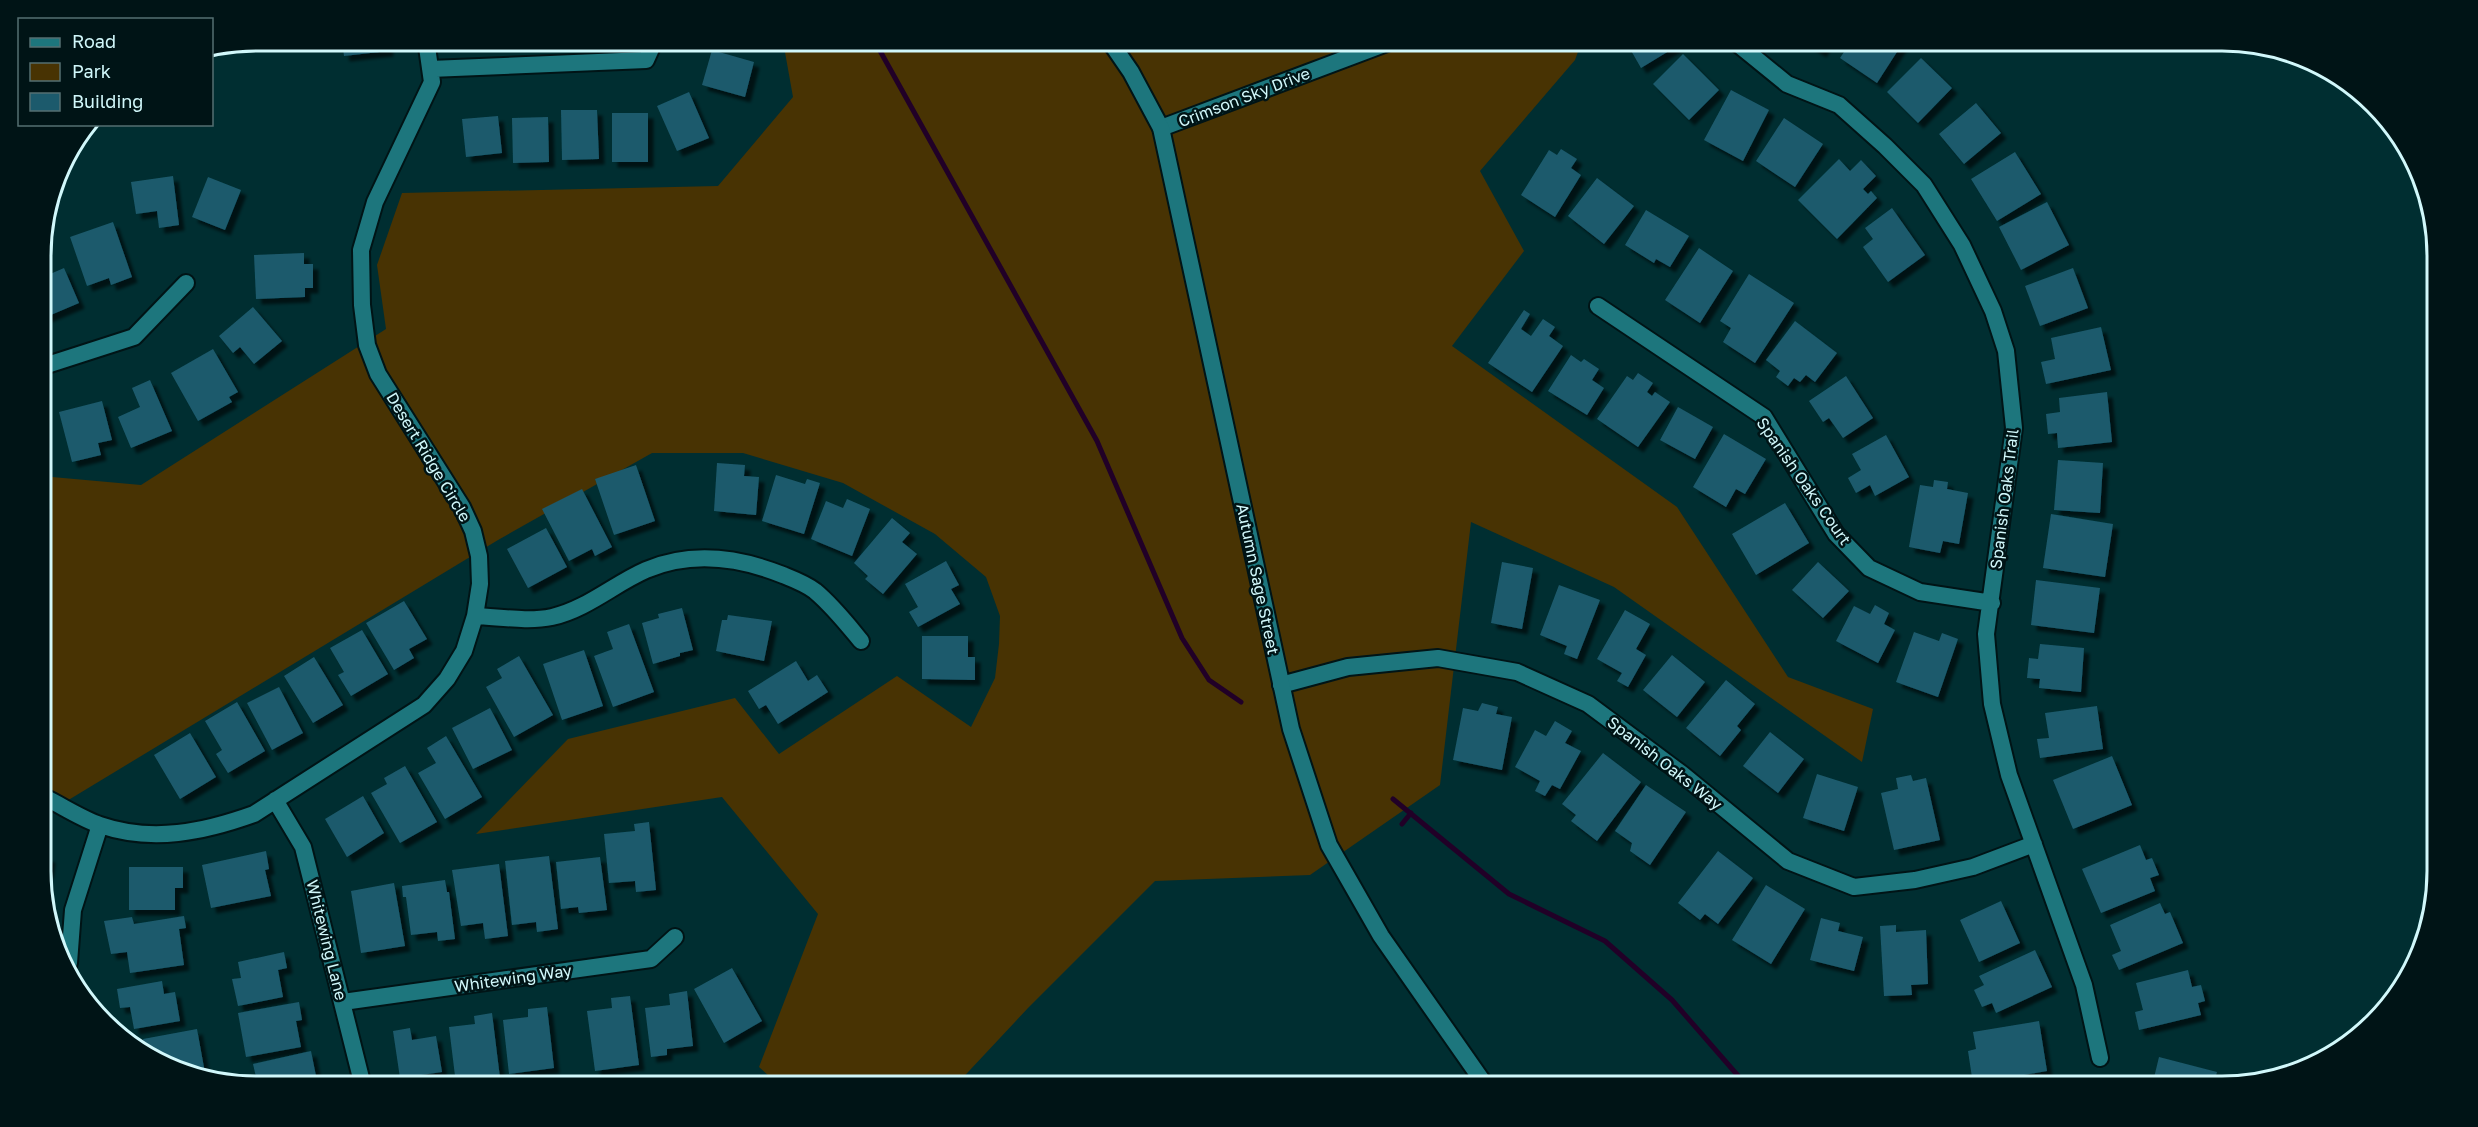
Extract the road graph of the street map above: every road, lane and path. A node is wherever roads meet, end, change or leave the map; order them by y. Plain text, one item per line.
1 (428, 51) edge
2 (650, 51) edge
3 (1117, 51) edge
4 (1366, 51) edge
5 (1743, 51) edge
6 (430, 69) junction
7 (1161, 128) junction
8 (186, 283) dead end
9 (1598, 306) dead end
10 (51, 364) edge
11 (1992, 603) junction
12 (475, 616) junction
13 (861, 641) dead end
14 (1281, 685) junction
15 (51, 800) edge
16 (275, 800) junction
17 (100, 825) junction
18 (2034, 844) junction
19 (675, 937) dead end
20 (70, 955) edge
21 (343, 1002) junction
22 (2100, 1058) dead end
23 (361, 1076) edge
24 (1479, 1076) edge

1 - 6 street, Desert Ridge Circle
2 - 6 street
3 - 7 street, Autumn Sage Street
4 - 7 street, Crimson Sky Drive
5 - 11 street, Spanish Oaks Trail
6 - 12 street, Desert Ridge Circle
7 - 14 street, Autumn Sage Street
8 - 10 street
9 - 11 street, Spanish Oaks Court
11 - 18 street, Spanish Oaks Trail
12 - 13 street
12 - 16 street, Desert Ridge Circle
14 - 18 street, Spanish Oaks Way
14 - 24 street, Autumn Sage Street
15 - 17 street, Desert Ridge Circle
16 - 17 street, Desert Ridge Circle
16 - 21 street, Whitewing Lane
17 - 20 street
18 - 22 street, Spanish Oaks Trail
19 - 21 street, Whitewing Way
21 - 23 street, Whitewing Lane

